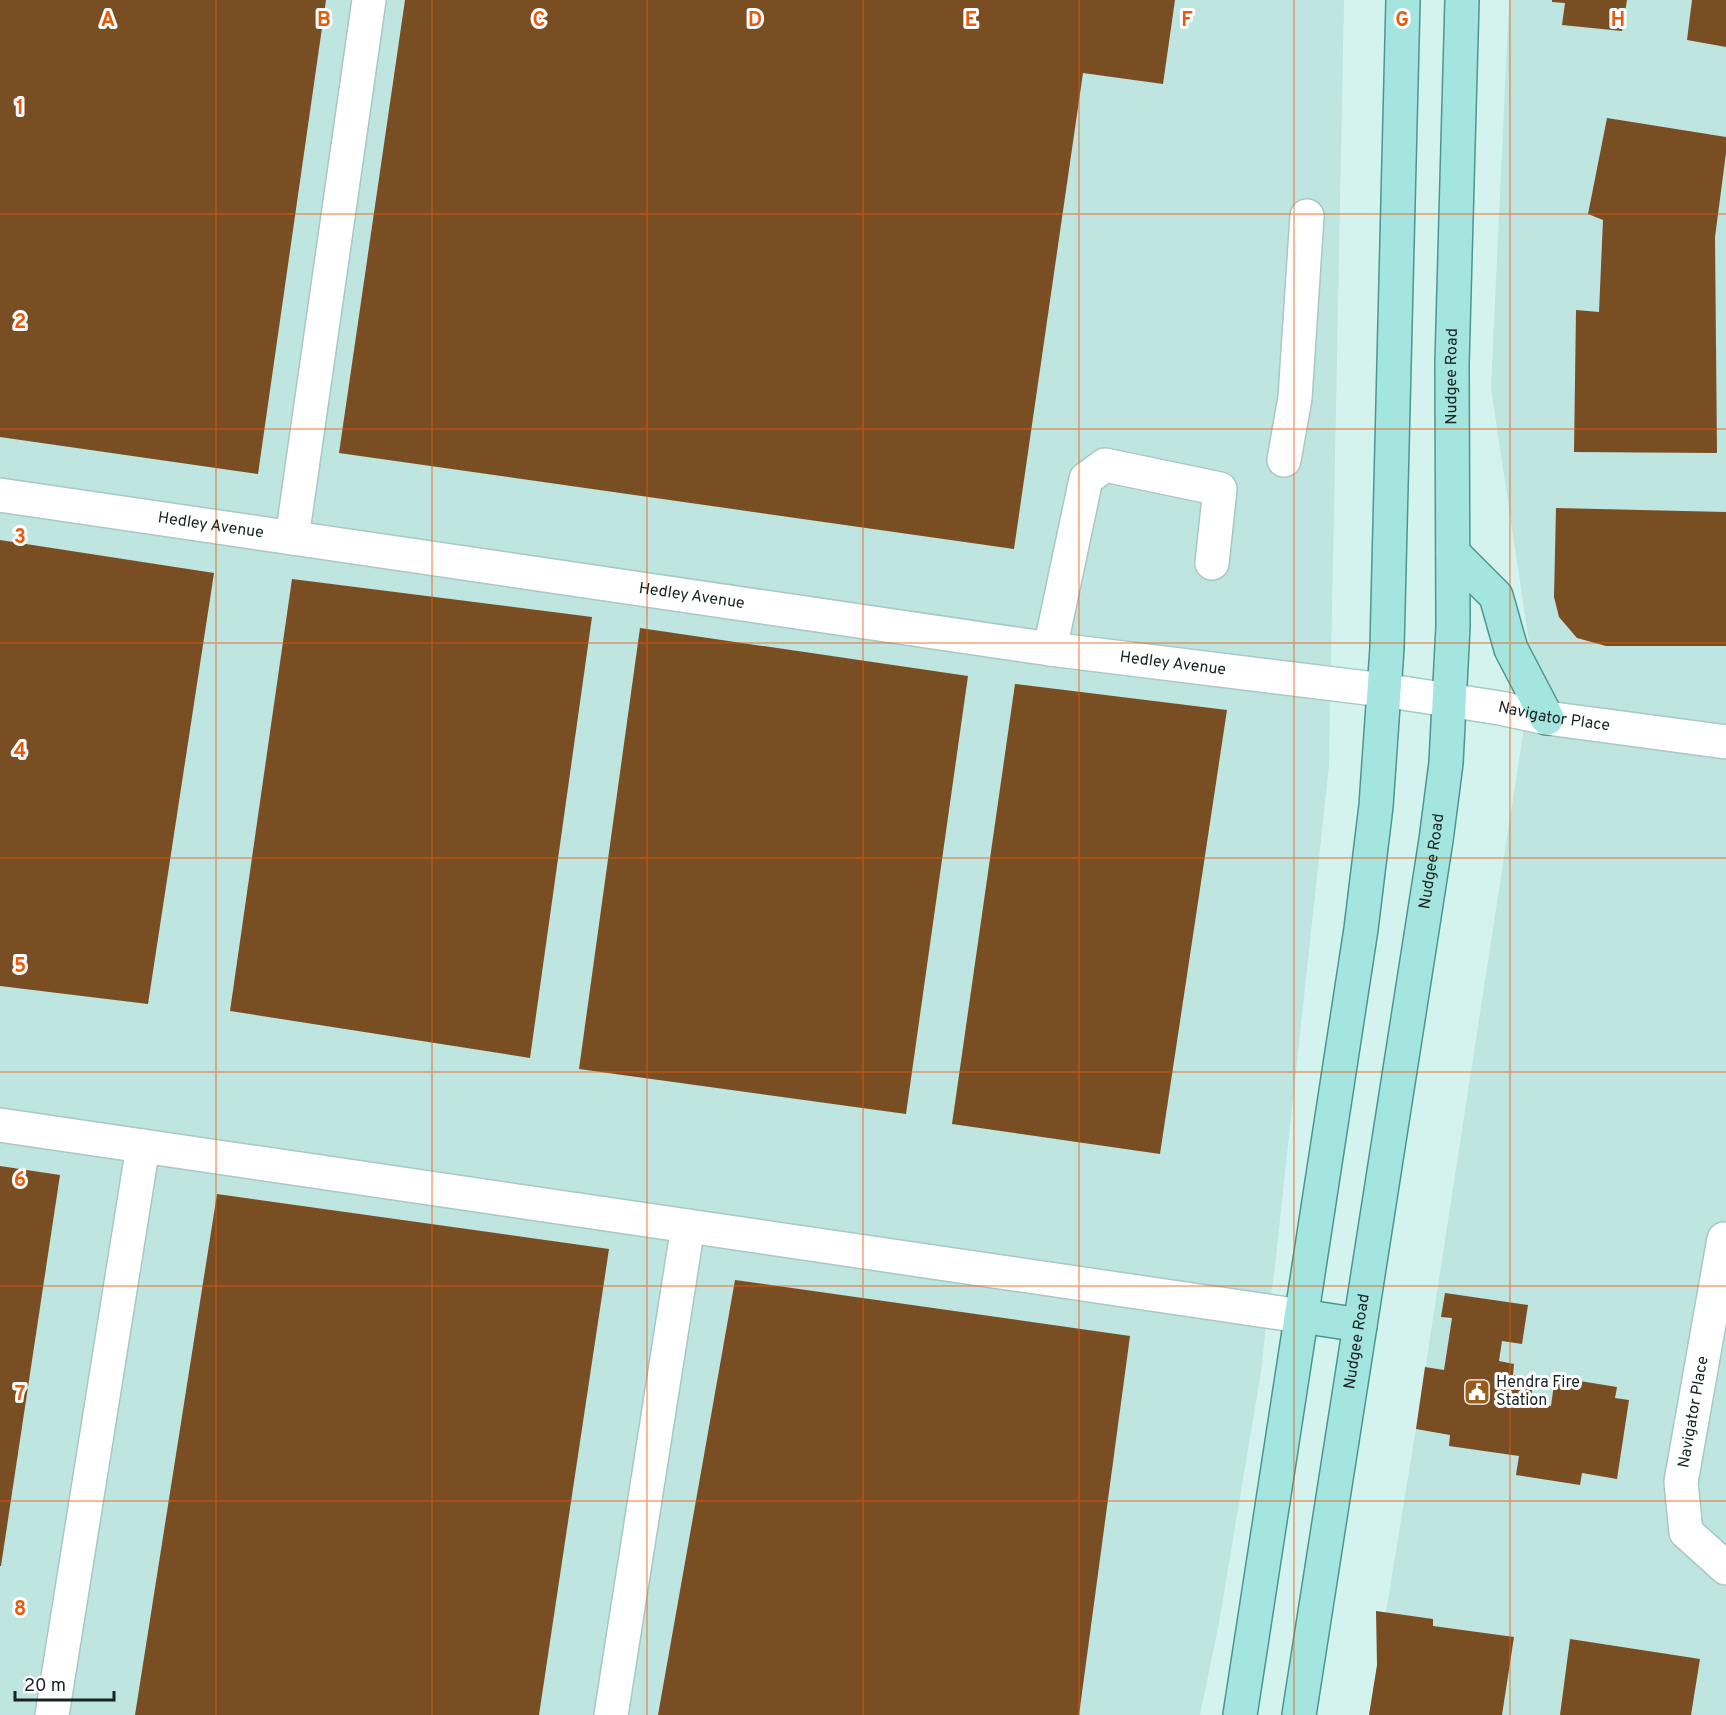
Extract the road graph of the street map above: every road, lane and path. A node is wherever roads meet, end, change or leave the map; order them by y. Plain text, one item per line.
1 (369, 0) edge
2 (1403, 0) edge
3 (1462, 0) edge
4 (1307, 216) dead end
5 (1284, 459) dead end
6 (0, 495) edge
7 (292, 538) junction
8 (1453, 552) junction
9 (1212, 563) dead end
10 (1050, 649) junction
11 (1383, 690) junction
12 (1450, 702) junction
13 (1547, 718) junction
14 (1726, 742) edge
15 (0, 1125) edge
16 (142, 1146) junction
17 (688, 1226) junction
18 (1725, 1237) edge
19 (1301, 1316) junction
20 (1360, 1325) junction
21 (1726, 1568) edge
22 (52, 1715) edge
23 (611, 1715) edge
24 (1240, 1715) edge
25 (1299, 1715) edge

1 - 7 street
2 - 11 main road
3 - 8 main road, Nudgee Road
4 - 5 street
6 - 7 street, Hedley Avenue
7 - 10 street, Hedley Avenue
8 - 12 main road, Nudgee Road
8 - 13 main road
9 - 10 street
10 - 11 street, Hedley Avenue
11 - 12 street, Navigator Place
11 - 19 main road
12 - 13 street, Navigator Place
12 - 20 main road, Nudgee Road
13 - 14 street, Navigator Place
15 - 16 street
16 - 17 street
16 - 22 street
17 - 19 street
17 - 23 street
18 - 21 street, Navigator Place
19 - 20 main road
19 - 24 main road
20 - 25 main road, Nudgee Road

